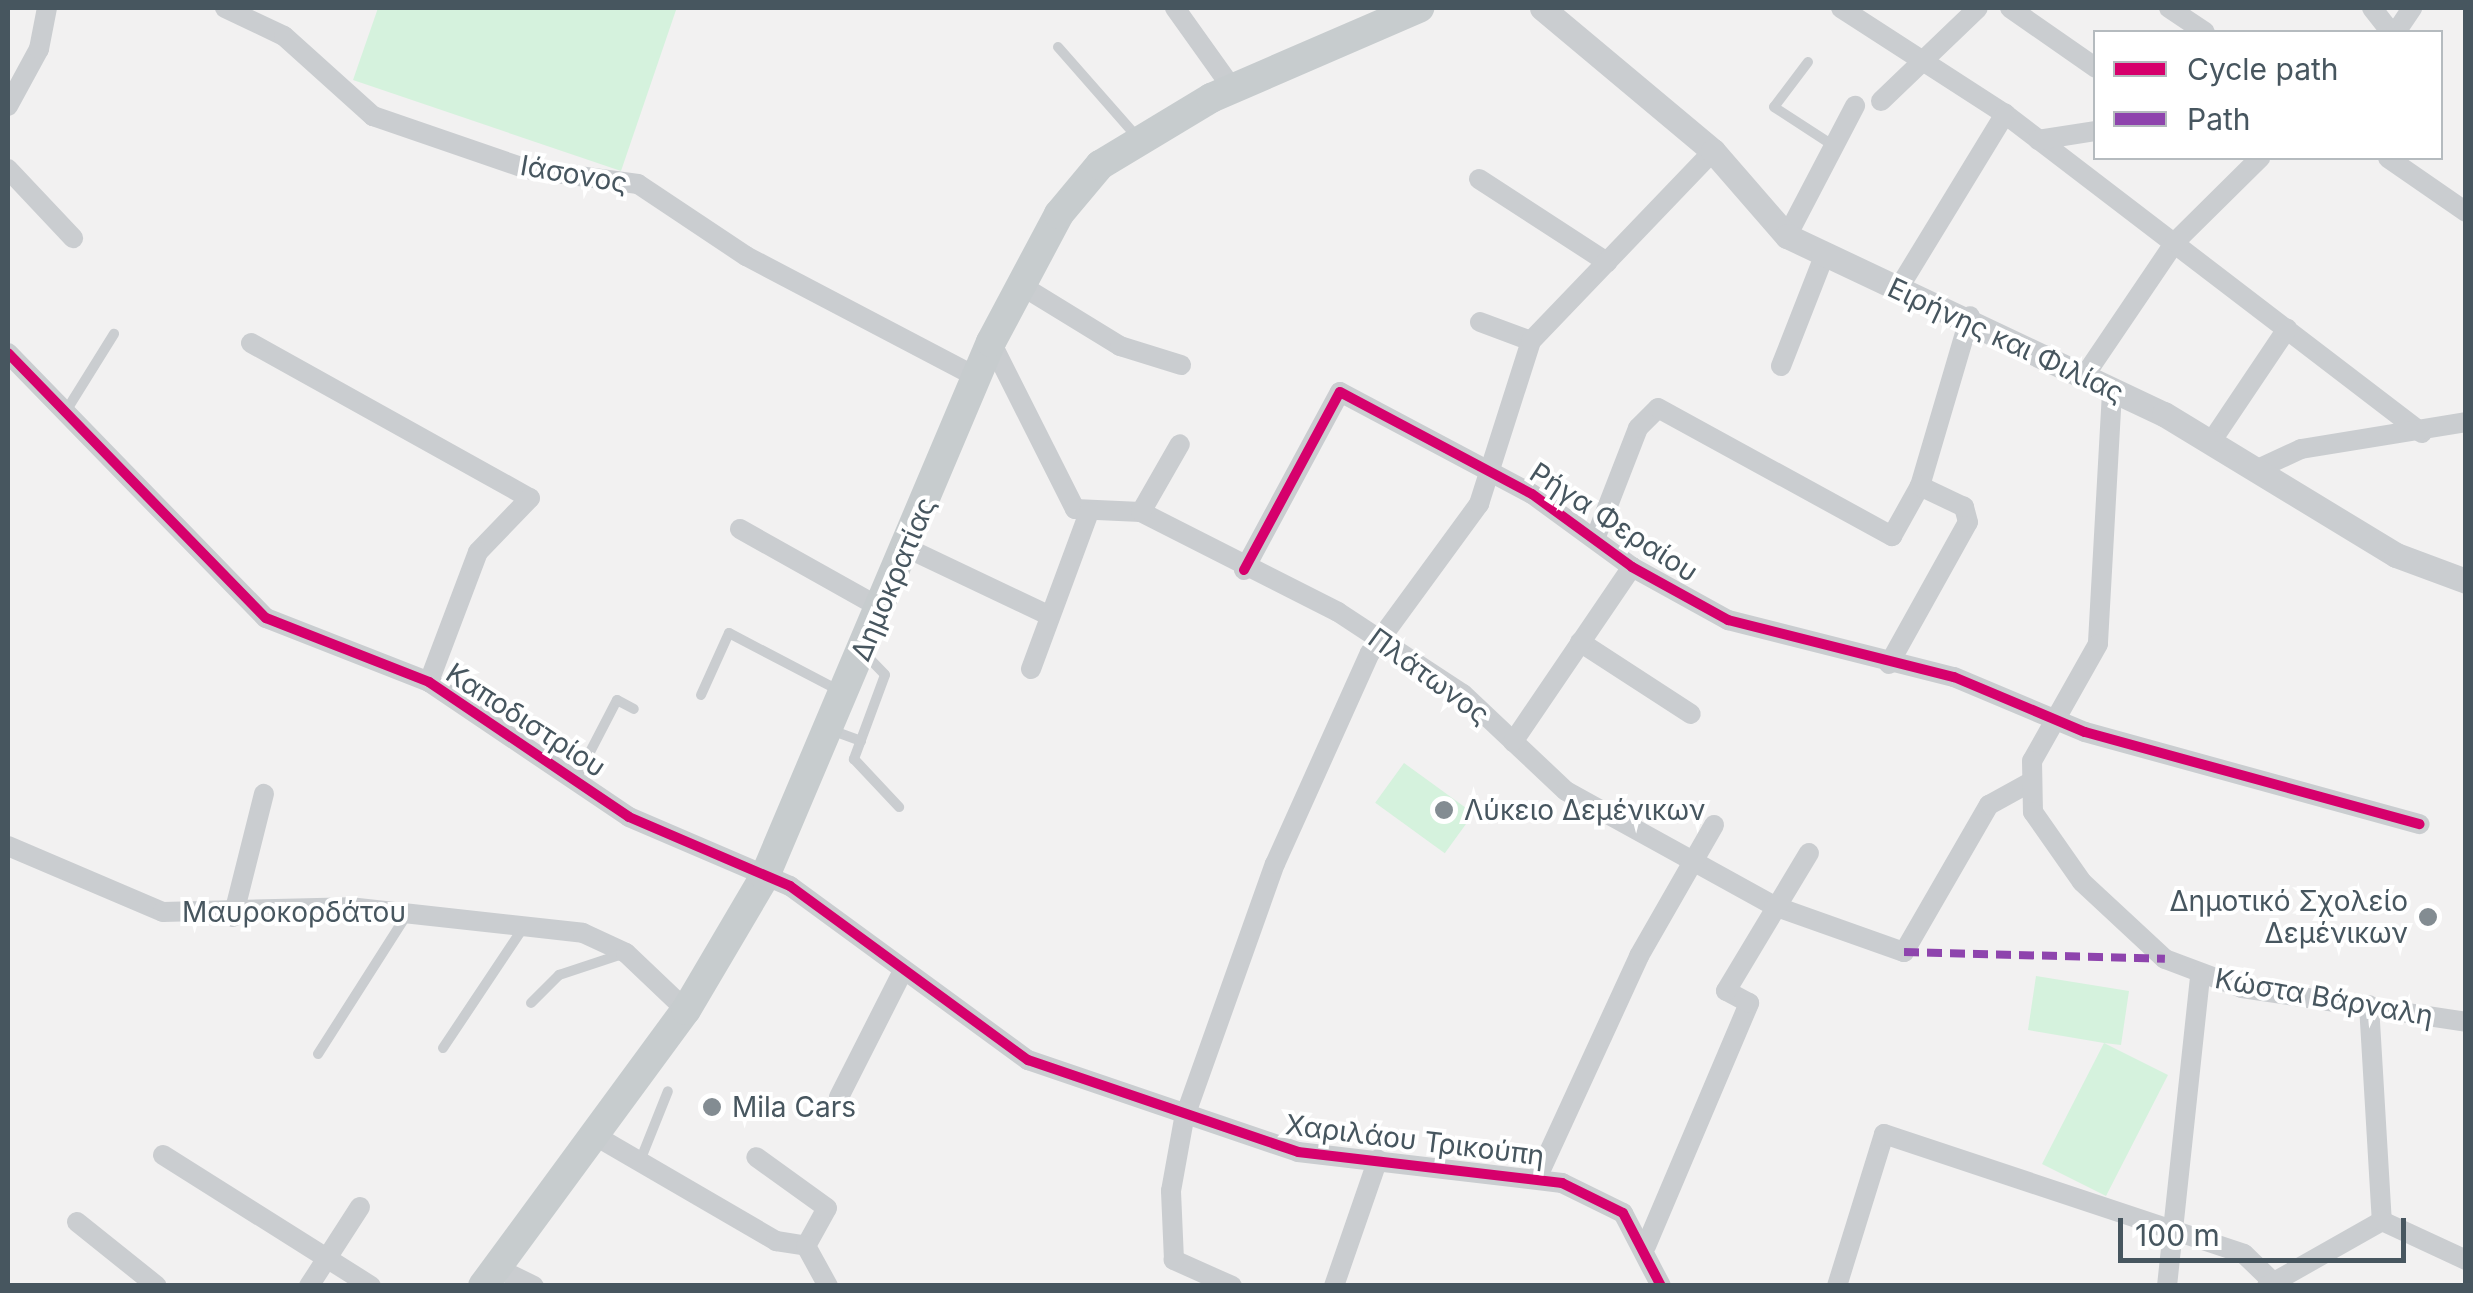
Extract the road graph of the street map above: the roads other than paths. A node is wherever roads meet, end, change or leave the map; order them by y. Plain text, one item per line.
1 (46, 8) edge
2 (225, 8) edge
3 (1175, 8) edge
4 (1418, 8) edge
5 (1542, 8) edge
6 (1841, 8) edge
7 (1978, 8) edge
8 (2010, 8) edge
9 (2170, 8) edge
10 (2372, 8) edge
11 (2412, 8) edge
12 (2202, 30) edge
13 (2392, 30) edge
14 (2396, 30) edge
15 (1058, 47) dead end
16 (1924, 60) junction
17 (1808, 62) dead end
18 (2093, 66) edge
19 (1232, 88) junction
20 (1881, 101) dead end
21 (8, 106) edge
22 (1855, 106) dead end
23 (2004, 114) junction
24 (2093, 131) edge
25 (1139, 140) junction
26 (2038, 140) junction
27 (1834, 146) junction
28 (1714, 150) junction
29 (2258, 160) edge
30 (2391, 160) edge
31 (8, 169) edge
32 (1479, 179) dead end
33 (2466, 212) edge
34 (1786, 236) junction
35 (73, 238) dead end
36 (2176, 242) junction
37 (1824, 259) junction
38 (1607, 262) junction
39 (1019, 284) junction
40 (1900, 286) junction
41 (1970, 316) junction
42 (1480, 322) dead end
43 (2287, 329) junction
44 (114, 334) dead end
45 (992, 342) junction
46 (1532, 342) junction
47 (251, 344) dead end
48 (8, 353) edge
49 (1180, 364) dead end
50 (1781, 366) dead end
51 (976, 377) junction
52 (2083, 378) junction
53 (2112, 392) junction
54 (66, 411) junction
55 (2466, 422) edge
56 (2422, 433) junction
57 (2213, 439) junction
58 (1180, 444) dead end
59 (2262, 467) junction
60 (1491, 473) junction
61 (1920, 486) junction
62 (1089, 512) junction
63 (1141, 512) junction
64 (740, 529) dead end
65 (1595, 539) junction
66 (907, 548) junction
67 (1632, 567) junction
68 (1244, 570) junction
69 (2466, 582) edge
70 (881, 608) junction
71 (1050, 616) junction
72 (1380, 638) junction
73 (1580, 642) junction
74 (863, 653) junction
75 (1889, 664) junction
76 (1031, 669) dead end
77 (429, 682) junction
78 (700, 694) dead end
79 (846, 694) junction
80 (634, 710) dead end
81 (1691, 714) dead end
82 (2054, 720) junction
83 (830, 730) junction
84 (861, 741) junction
85 (1513, 742) junction
86 (576, 779) junction
87 (2027, 784) junction
88 (264, 794) dead end
89 (899, 807) dead end
90 (2420, 824) dead end
91 (1714, 825) dead end
92 (8, 846) edge
93 (1809, 852) dead end
94 (1695, 862) junction
95 (765, 876) junction
96 (1774, 906) junction
97 (410, 910) junction
98 (233, 916) junction
99 (526, 923) junction
100 (626, 953) junction
101 (902, 975) junction
102 (2200, 975) junction
103 (532, 1003) dead end
104 (2369, 1006) junction
105 (686, 1010) junction
106 (2466, 1022) edge
107 (443, 1048) dead end
108 (318, 1054) dead end
109 (668, 1091) dead end
110 (839, 1098) dead end
111 (1184, 1119) junction
112 (594, 1135) junction
113 (162, 1155) dead end
114 (756, 1157) dead end
115 (1378, 1159) junction
116 (640, 1162) junction
117 (1538, 1176) junction
118 (360, 1207) dead end
119 (2382, 1221) junction
120 (78, 1222) dead end
121 (2172, 1230) junction
122 (806, 1246) junction
123 (1646, 1246) junction
124 (327, 1258) junction
125 (2466, 1260) edge
126 (490, 1277) edge
127 (2270, 1284) edge
128 (157, 1286) edge
129 (310, 1286) edge
130 (371, 1286) edge
131 (534, 1286) edge
132 (828, 1286) edge
133 (1232, 1286) edge
134 (1334, 1286) edge
135 (1661, 1286) edge
136 (1837, 1286) edge
137 (2167, 1286) edge

1 - 21 street
2 - 51 street, Ιάσονος
3 - 19 street
4 - 19 main road, Δημοκρατίας
5 - 28 street, Ειρήνης και Φιλίας
6 - 16 street
7 - 16 street
8 - 18 street
9 - 12 street
10 - 13 street
11 - 14 street
15 - 25 lane
16 - 20 street
16 - 23 street
17 - 27 lane
19 - 25 main road, Δημοκρατίας
22 - 27 street
23 - 26 street
23 - 40 street
24 - 26 street
25 - 39 main road, Δημοκρατίας
26 - 36 street
27 - 34 street
28 - 34 street, Ειρήνης και Φιλίας
28 - 38 street
29 - 36 street
30 - 33 street
31 - 35 street
32 - 38 street
34 - 37 street, Ειρήνης και Φιλίας
36 - 43 street
36 - 52 street
37 - 40 street, Ειρήνης και Φιλίας
37 - 50 street
38 - 46 street
39 - 45 main road, Δημοκρατίας
39 - 49 street
40 - 41 street, Ειρήνης και Φιλίας
41 - 52 street, Ειρήνης και Φιλίας
41 - 61 street
42 - 46 street
43 - 56 street
43 - 57 street
44 - 54 lane
45 - 51 main road, Δημοκρατίας
45 - 62 street
46 - 60 street
47 - 77 street
48 - 54 street, Καποδιστρίου
51 - 66 main road, Δημοκρατίας
52 - 53 street, Ειρήνης και Φιλίας
53 - 57 street, Ειρήνης και Φιλίας
53 - 82 street
54 - 77 street, Καποδιστρίου
55 - 56 street
56 - 59 street
57 - 59 street, Ειρήνης και Φιλίας
58 - 63 street
59 - 69 street, Ειρήνης και Φιλίας
60 - 65 street, Ρήγα Φεραίου
60 - 68 street, Ρήγα Φεραίου
60 - 72 street
61 - 65 street
61 - 75 street
62 - 63 street, Πλάτωνος
62 - 71 street
63 - 68 street, Πλάτωνος
64 - 70 street
65 - 67 street, Ρήγα Φεραίου
66 - 70 main road, Δημοκρατίας
66 - 71 street
67 - 73 street
67 - 75 street, Ρήγα Φεραίου
68 - 72 street, Πλάτωνος
70 - 74 main road, Δημοκρατίας
71 - 76 street
72 - 85 street, Πλάτωνος
72 - 111 street
73 - 81 street
73 - 85 street
74 - 79 main road, Δημοκρατίας
74 - 84 lane
75 - 82 street, Ρήγα Φεραίου
77 - 86 street, Καποδιστρίου
78 - 79 lane
79 - 83 main road, Δημοκρατίας
80 - 86 lane
82 - 87 street
82 - 90 street, Ρήγα Φεραίου
83 - 84 lane
83 - 95 main road, Δημοκρατίας
84 - 89 lane
85 - 94 street, Πλάτωνος
86 - 95 street, Καποδιστρίου
87 - 96 street, Πλάτωνος
87 - 102 street, Κώστα Βάρναλη
88 - 98 street
91 - 94 street
92 - 98 street, Μαυροκορδάτου
93 - 96 street
94 - 96 street, Πλάτωνος
94 - 117 street
95 - 101 street, Χαριλάου Τρικούπη
95 - 105 main road, Δημοκρατίας
96 - 123 street
97 - 98 street, Μαυροκορδάτου
97 - 99 street, Μαυροκορδάτου
97 - 108 lane
99 - 100 street, Μαυροκορδάτου
99 - 107 lane
100 - 103 lane
100 - 105 street, Μαυροκορδάτου
101 - 110 street
101 - 111 street, Χαριλάου Τρικούπη
102 - 104 street, Κώστα Βάρναλη
102 - 121 street
104 - 106 street, Κώστα Βάρναλη
104 - 119 street
105 - 112 main road, Δημοκρατίας
109 - 116 lane
111 - 115 street, Χαριλάου Τρικούπη
111 - 133 street
112 - 116 street
112 - 126 main road, Δημοκρατίας
113 - 124 street
114 - 122 street
115 - 117 street, Χαριλάου Τρικούπη
115 - 134 street
116 - 122 street
117 - 123 street, Χαριλάου Τρικούπη
118 - 124 street
119 - 125 street
119 - 127 street
120 - 128 street
121 - 127 street
121 - 136 street
121 - 137 street
122 - 132 street
123 - 135 street, Χαριλάου Τρικούπη
124 - 129 street
124 - 130 street
126 - 131 street

